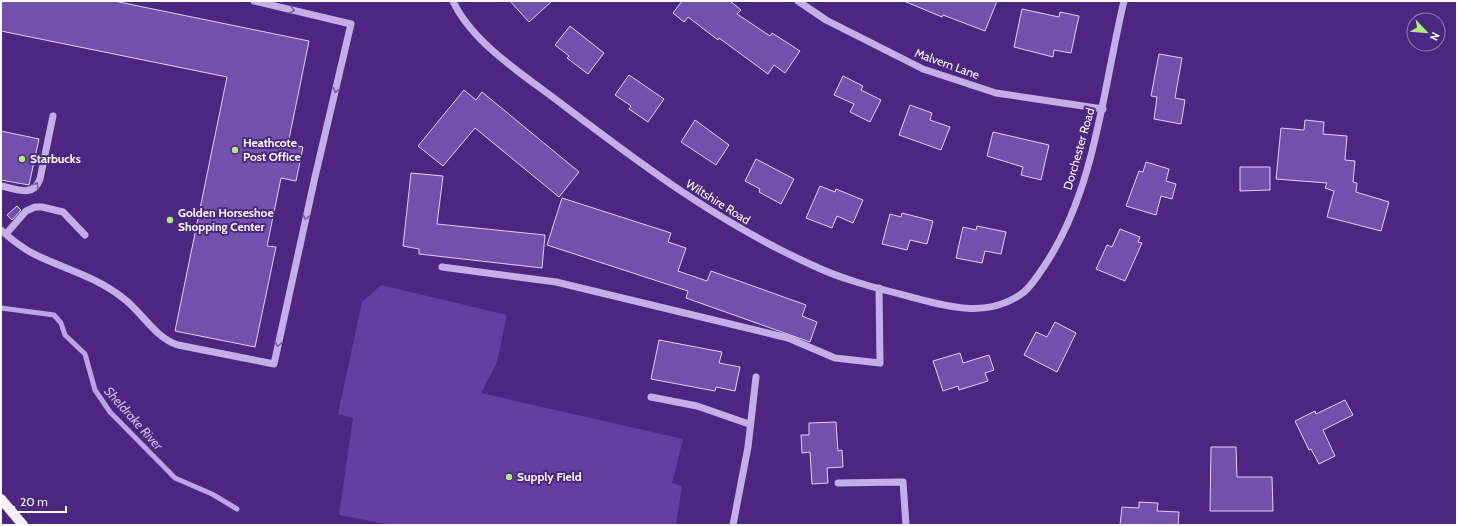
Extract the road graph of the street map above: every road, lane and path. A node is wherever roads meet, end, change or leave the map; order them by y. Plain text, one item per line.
1 (254, 1) edge
2 (453, 1) edge
3 (798, 1) edge
4 (1124, 1) edge
5 (1103, 109) junction
6 (53, 116) dead end
7 (1, 186) edge
8 (3, 232) edge
9 (85, 235) dead end
10 (442, 266) dead end
11 (879, 288) junction
12 (1024, 291) joint
13 (756, 377) dead end
14 (651, 397) dead end
15 (749, 424) junction
16 (838, 483) dead end
17 (1, 499) edge
18 (23, 525) edge
19 (734, 525) edge
20 (906, 525) edge

1 -> 8 street
2 - 11 street, Wiltshire Road
3 - 5 street, Malvern Lane
4 - 5 street, Dorchester Road
5 - 12 street, Dorchester Road
7 -> 6 street
8 - 9 street
10 - 11 street
11 - 12 street, Wiltshire Road
13 - 15 street
14 - 15 street
15 - 19 street
16 - 20 street
17 - 18 main road

